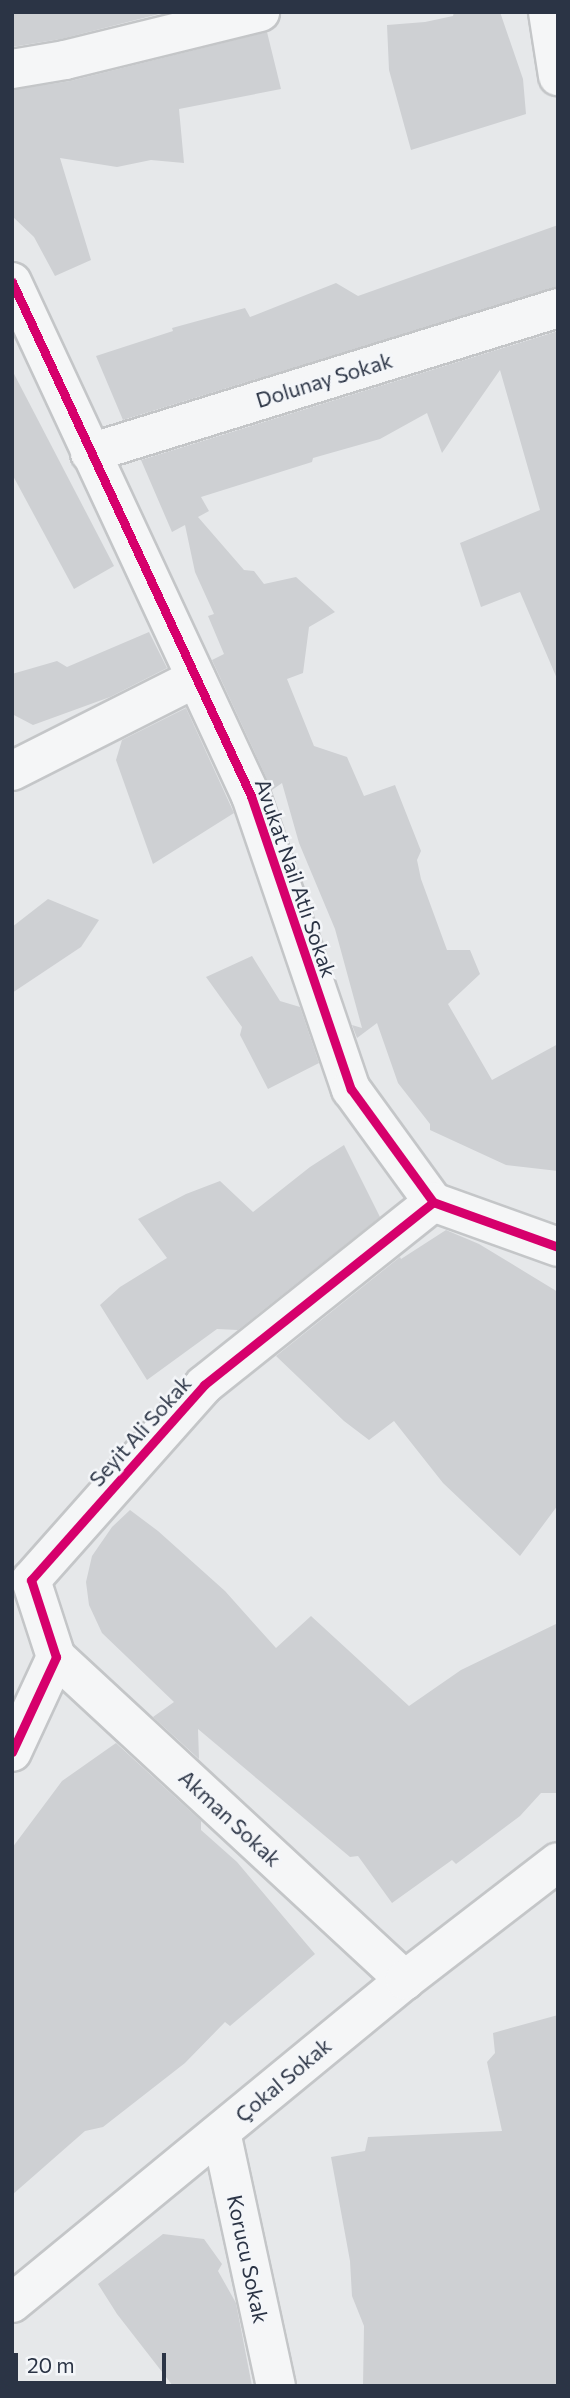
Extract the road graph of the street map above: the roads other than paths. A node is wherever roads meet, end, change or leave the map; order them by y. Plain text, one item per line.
1 (260, 12) edge
2 (548, 12) edge
3 (12, 69) edge
4 (558, 76) edge
5 (12, 282) edge
6 (558, 307) edge
7 (90, 453) junction
8 (196, 678) junction
9 (12, 771) edge
10 (433, 1202) junction
11 (556, 1243) edge
12 (21, 1577) edge
13 (55, 1657) junction
14 (12, 1752) edge
15 (558, 1861) edge
16 (405, 1980) junction
17 (221, 2132) junction
18 (12, 2303) edge
19 (276, 2386) edge

1 - 3 street
2 - 4 street
5 - 7 street, Avukat Nail Atlı Sokak
6 - 7 street, Dolunay Sokak
7 - 8 street, Avukat Nail Atlı Sokak
8 - 9 street
8 - 10 street, Avukat Nail Atlı Sokak
10 - 11 street
10 - 12 street, Seyit Ali Sokak
12 - 13 street, Seyit Ali Sokak
13 - 14 street
13 - 16 street, Akman Sokak
15 - 16 street, Çokal Sokak
16 - 17 street, Çokal Sokak
17 - 18 street, Çokal Sokak
17 - 19 street, Korucu Sokak

